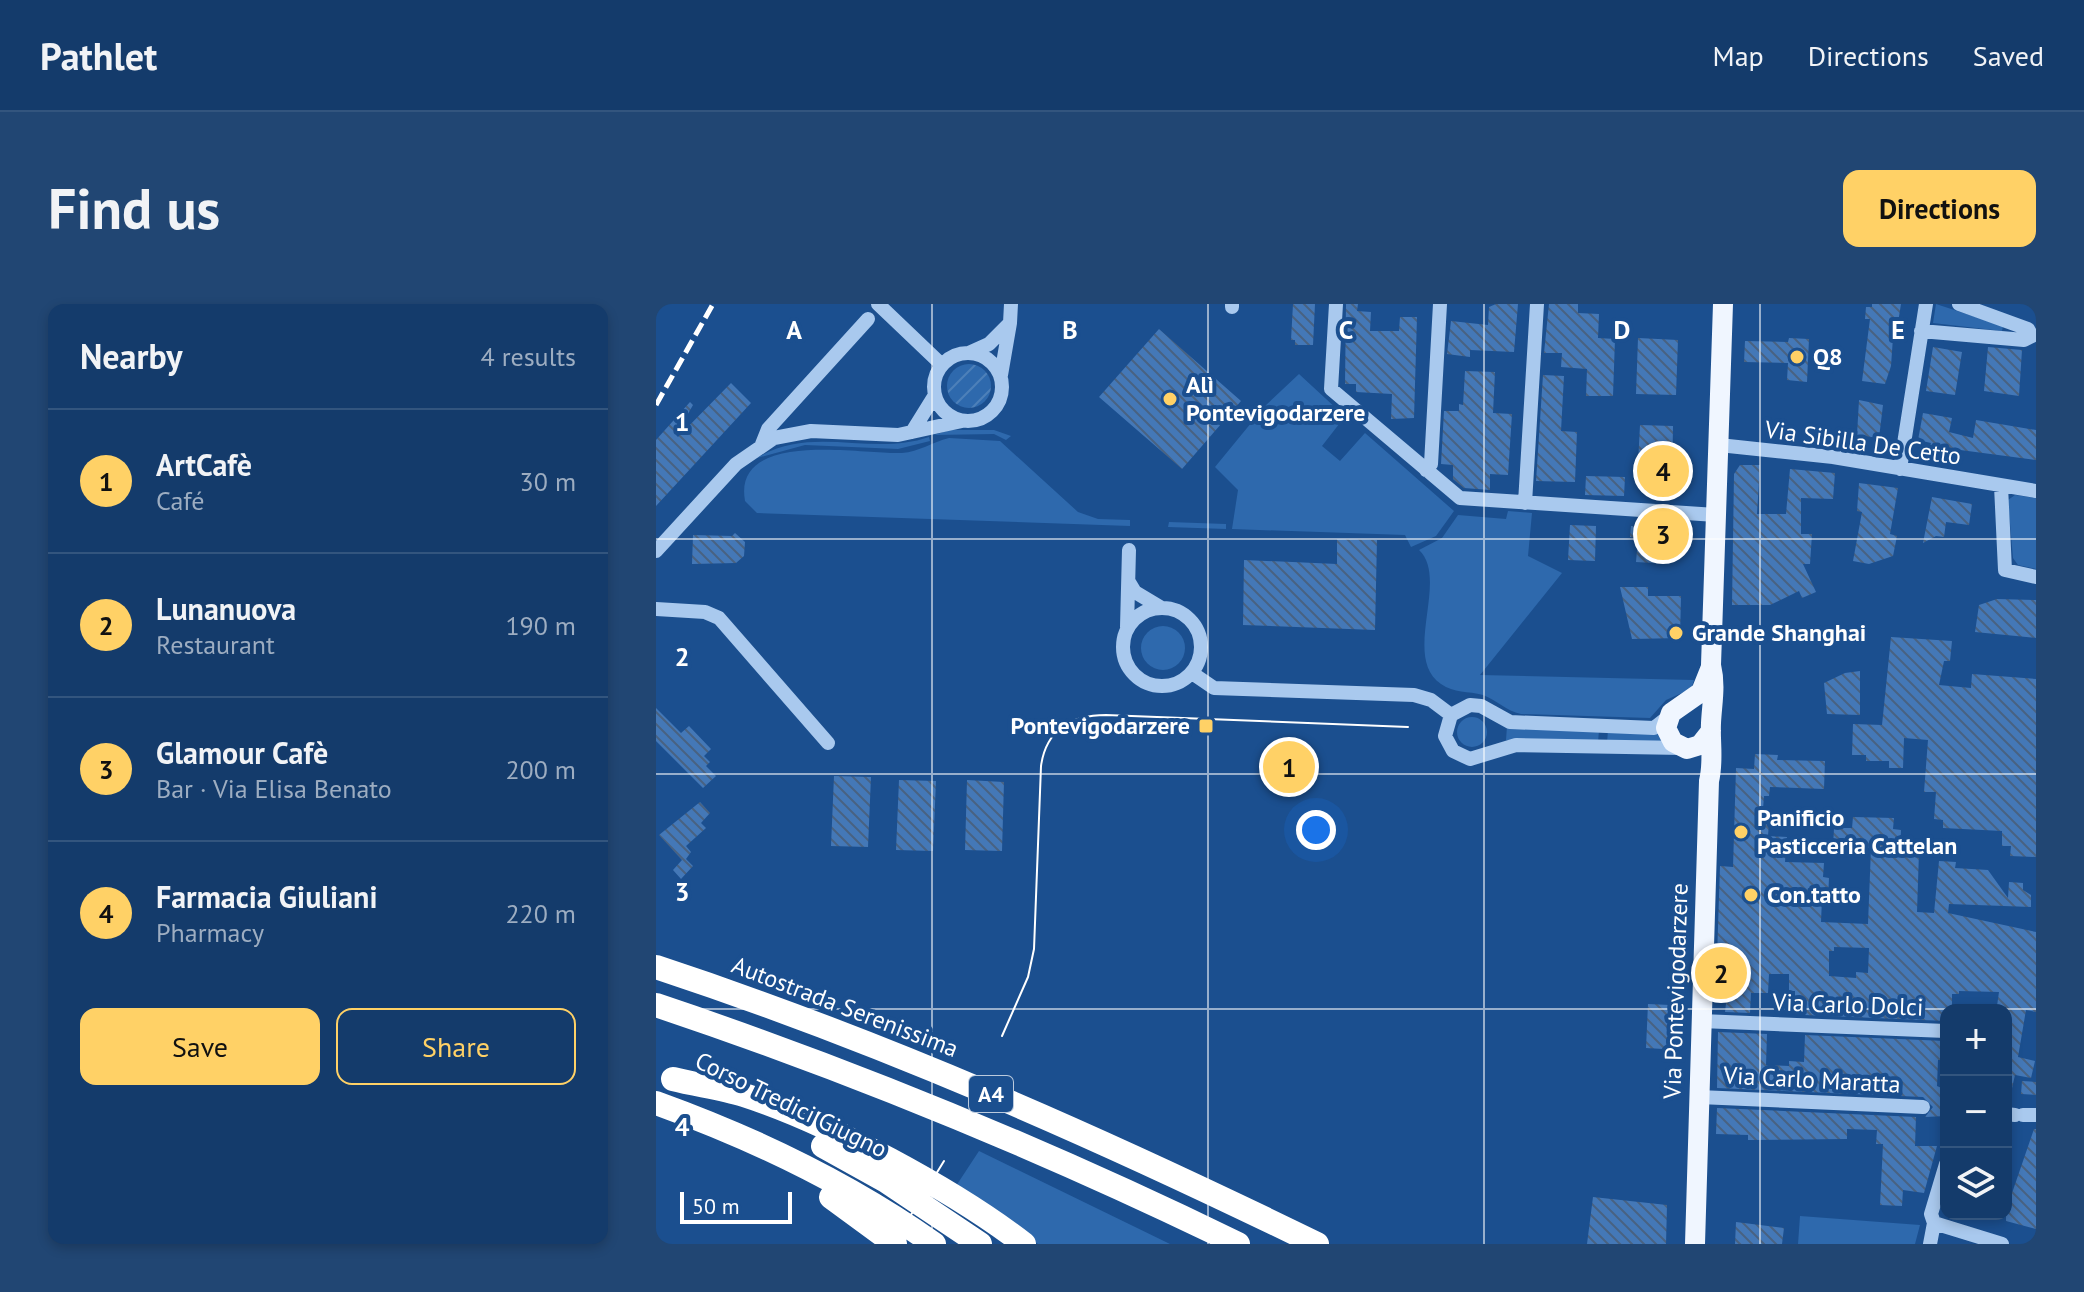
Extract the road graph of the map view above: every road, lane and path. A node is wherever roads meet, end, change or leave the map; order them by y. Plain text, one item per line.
1 (878, 304) edge
2 (1011, 304) edge
3 (1336, 304) edge
4 (1440, 304) edge
5 (1537, 304) edge
6 (1723, 304) edge
7 (1926, 304) edge
8 (1959, 304) edge
9 (868, 319) dead end
10 (1010, 323) junction
11 (1921, 331) junction
12 (969, 353) junction
13 (942, 365) junction
14 (1001, 376) junction
15 (935, 395) junction
16 (962, 421) junction
17 (912, 432) junction
18 (762, 444) junction
19 (1719, 445) junction
20 (1900, 469) junction
21 (1426, 470) junction
22 (2001, 486) junction
23 (2036, 491) edge
24 (1525, 503) junction
25 (1716, 515) junction
26 (1129, 550) dead end
27 (656, 551) edge
28 (2036, 577) edge
29 (1129, 582) junction
30 (1160, 607) junction
31 (656, 609) edge
32 (1127, 627) junction
33 (1711, 665) junction
34 (1192, 673) junction
35 (1687, 704) junction
36 (1491, 712) junction
37 (1451, 715) junction
38 (1669, 717) junction
39 (1710, 726) junction
40 (828, 743) dead end
41 (1685, 748) junction
42 (1492, 751) junction
43 (1709, 781) junction
44 (656, 967) edge
45 (656, 1005) edge
46 (1701, 1021) junction
47 (1940, 1031) edge
48 (664, 1076) edge
49 (1699, 1097) junction
50 (656, 1103) edge
51 (1923, 1107) dead end
52 (720, 1128) junction
53 (1940, 1184) edge
54 (1695, 1203) junction
55 (1934, 1223) junction
56 (895, 1244) edge
57 (934, 1244) edge
58 (980, 1244) edge
59 (1024, 1244) edge
60 (1238, 1244) edge
61 (1317, 1244) edge
62 (1685, 1244) edge
63 (1695, 1244) edge
64 (1930, 1244) edge
65 (2002, 1244) edge

1 - 13 street
2 - 10 street
3 - 21 street
4 - 21 street
5 - 24 street
6 - 19 main road, Via Pontevigodarzere
7 - 11 street
8 - 11 street
9 - 18 street
10 - 12 street
10 - 14 street
11 - 20 street
12 - 13 street
12 - 14 street
13 - 15 street
14 - 16 street
15 - 16 street
15 - 17 street
16 - 17 street
17 - 18 street
18 - 27 street
19 - 20 street, Via Sibilla De Cetto
19 - 25 main road, Via Pontevigodarzere
20 - 22 street, Via Sibilla De Cetto
21 - 24 street
22 - 23 street, Via Sibilla De Cetto
22 - 28 street
24 - 25 street
25 - 33 main road, Via Pontevigodarzere
26 - 29 street
29 - 30 street
29 - 32 street
30 - 32 street
30 - 34 street
31 - 40 street
32 - 34 street
33 - 35 main road, Via Pontevigodarzere
33 - 39 main road, Via Pontevigodarzere
34 - 37 street
35 - 38 main road, Via Pontevigodarzere
35 - 39 main road
36 - 37 street
36 - 38 street
36 - 42 street
37 - 42 street
38 - 41 main road
39 - 41 main road
39 - 43 main road, Via Pontevigodarzere
41 - 42 street
41 - 43 main road
43 - 46 main road, Via Pontevigodarzere
44 - 61 highway, Autostrada Serenissima / A4
45 - 60 highway, A4
46 - 47 street, Via Carlo Dolci
46 - 49 main road, Via Pontevigodarzere
48 - 58 highway, Corso Tredici Giugno
48 - 59 highway
49 - 51 street, Via Carlo Maratta
49 - 54 main road, Via Pontevigodarzere
50 - 52 highway, Corso Tredici Giugno
52 - 56 highway
52 - 57 highway, Corso Tredici Giugno
53 - 55 street
54 - 62 main road, Via Pontevigodarzere
54 - 63 main road, Via Pontevigodarzere
55 - 64 street
55 - 65 street

